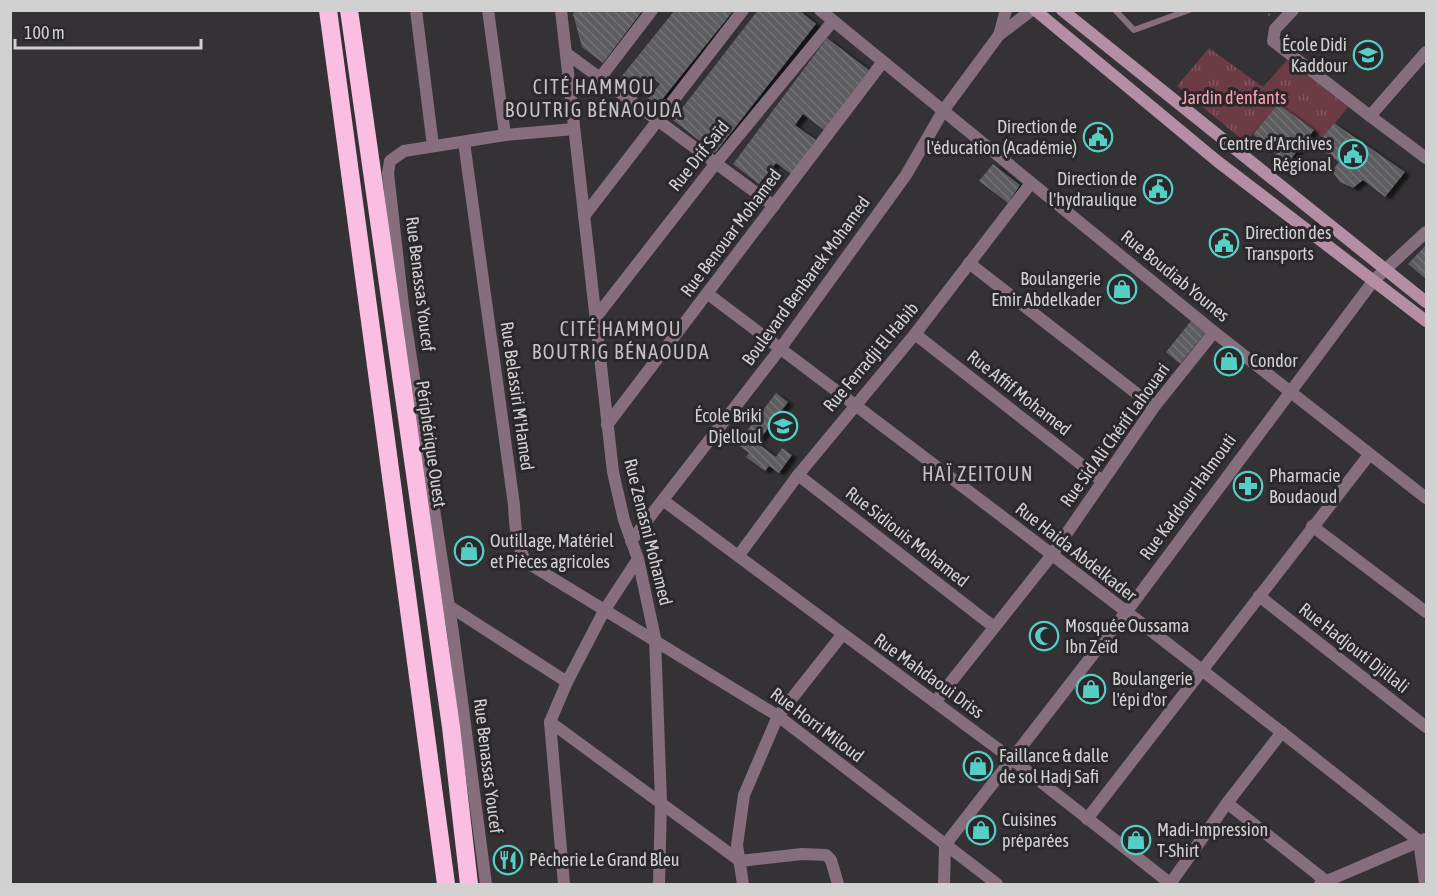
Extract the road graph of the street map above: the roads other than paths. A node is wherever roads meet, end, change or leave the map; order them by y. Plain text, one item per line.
1 (328, 10) edge
2 (349, 10) edge
3 (416, 10) edge
4 (488, 10) edge
5 (561, 10) edge
6 (652, 10) edge
7 (743, 10) edge
8 (820, 10) edge
9 (1006, 10) edge
10 (1034, 10) edge
11 (1062, 10) edge
12 (1116, 10) edge
13 (1189, 10) edge
14 (1293, 10) edge
15 (833, 21) junction
16 (999, 35) junction
17 (566, 53) junction
18 (1425, 57) edge
19 (882, 63) junction
20 (600, 78) junction
21 (943, 111) junction
22 (1370, 116) junction
23 (657, 119) junction
24 (574, 129) junction
25 (505, 135) junction
26 (464, 142) junction
27 (433, 146) junction
28 (1426, 158) edge
29 (716, 163) junction
30 (1031, 183) junction
31 (774, 206) junction
32 (584, 216) junction
33 (1426, 232) edge
34 (969, 264) junction
35 (1384, 270) junction
36 (1374, 280) junction
37 (708, 294) junction
38 (1426, 302) edge
39 (596, 317) junction
40 (1426, 321) edge
41 (1214, 332) junction
42 (915, 334) junction
43 (780, 348) junction
44 (1290, 390) junction
45 (856, 404) junction
46 (1154, 407) junction
47 (607, 425) junction
48 (1369, 455) junction
49 (798, 475) junction
50 (1101, 480) junction
51 (1426, 498) edge
52 (664, 501) junction
53 (1312, 526) junction
54 (631, 541) junction
55 (739, 555) junction
56 (1051, 556) junction
57 (638, 559) junction
58 (1259, 596) junction
59 (449, 606) junction
60 (604, 611) junction
61 (1426, 612) edge
62 (1125, 613) junction
63 (994, 627) junction
64 (842, 635) junction
65 (655, 638) junction
66 (1203, 669) junction
67 (567, 682) junction
68 (935, 702) junction
69 (778, 716) junction
70 (550, 723) junction
71 (1426, 727) edge
72 (1282, 732) junction
73 (1013, 760) junction
74 (661, 802) junction
75 (1227, 803) junction
76 (1087, 819) junction
77 (1423, 840) edge
78 (945, 845) junction
79 (740, 861) junction
80 (1322, 883) edge
81 (1171, 884) edge
82 (446, 885) edge
83 (469, 885) edge
84 (486, 885) edge
85 (564, 885) edge
86 (659, 885) edge
87 (743, 885) edge
88 (838, 885) edge
89 (944, 885) edge
90 (996, 885) edge
91 (1425, 885) edge

1 - 82 highway
2 - 83 highway, Périphérique Ouest
3 - 27 street
4 - 25 street
5 - 17 street, Rue Zenasni Mohamed
6 - 20 street
7 - 23 street
8 - 15 street, Rue Boudiab Younes
9 - 16 street, Boulevard Benbarek Mohamed
10 - 16 street, Boulevard Benbarek Mohamed
10 - 36 main road
11 - 35 main road
12 - 13 lane
14 - 22 street
15 - 19 street, Rue Boudiab Younes
15 - 29 street, Rue Drif Saïd
16 - 21 street, Boulevard Benbarek Mohamed
17 - 20 street
17 - 24 street, Rue Zenasni Mohamed
18 - 22 street
19 - 21 street, Rue Boudiab Younes
19 - 31 street, Rue Benouar Mohamed
20 - 23 street
21 - 30 street, Rue Boudiab Younes
21 - 43 street, Boulevard Benbarek Mohamed
22 - 28 street
23 - 29 street
23 - 32 street
24 - 25 street, Rue Benassas Youcef
24 - 32 street, Rue Zenasni Mohamed
25 - 26 street, Rue Benassas Youcef
26 - 27 street, Rue Benassas Youcef
26 - 60 street, Rue Belassiri M'Hamed
27 - 59 street, Rue Benassas Youcef
29 - 31 street
29 - 39 street, Rue Drif Saïd
30 - 34 street, Rue Ferradji El Habib
30 - 41 street, Rue Boudiab Younes
31 - 37 street, Rue Benouar Mohamed
32 - 39 street, Rue Zenasni Mohamed
33 - 35 street, Rue Kaddour Halmouti
34 - 42 street, Rue Ferradji El Habib
34 - 46 street
35 - 36 street, Rue Kaddour Halmouti
35 - 38 main road
36 - 40 main road
36 - 44 street, Rue Kaddour Halmouti
37 - 43 street, Rue Haida Abdelkader
37 - 47 street, Rue Benouar Mohamed
39 - 47 street, Rue Zenasni Mohamed
41 - 44 street, Rue Boudiab Younes
41 - 46 street, Rue Sid Ali Chérif Lahouari
42 - 45 street, Rue Ferradji El Habib
42 - 50 street, Rue Affif Mohamed
43 - 45 street, Rue Haida Abdelkader
43 - 52 street, Boulevard Benbarek Mohamed
44 - 48 street, Rue Boudiab Younes
44 - 62 street, Rue Kaddour Halmouti
45 - 49 street, Rue Ferradji El Habib
45 - 56 street, Rue Haida Abdelkader
46 - 50 street, Rue Sid Ali Chérif Lahouari
47 - 54 street, Rue Zenasni Mohamed
48 - 51 street, Rue Boudiab Younes
48 - 53 street
49 - 55 street, Rue Ferradji El Habib
49 - 63 street, Rue Sidiouis Mohamed
50 - 56 street, Rue Sid Ali Chérif Lahouari
52 - 54 street, Boulevard Benbarek Mohamed
52 - 55 street, Rue Mahdaoui Driss
53 - 58 street
53 - 61 street
54 - 57 street, Rue Zenasni Mohamed
55 - 64 street, Rue Mahdaoui Driss
56 - 62 street, Rue Haida Abdelkader
56 - 63 street, Rue Sid Ali Chérif Lahouari
57 - 60 street
57 - 65 street, Rue Zenasni Mohamed
58 - 66 street
58 - 71 street, Rue Hadjouti Djillali
59 - 67 street
59 - 84 street, Rue Benassas Youcef
60 - 65 street, Rue Horri Miloud
60 - 67 street
62 - 66 street, Rue Haida Abdelkader
62 - 73 street, Rue Kaddour Halmouti
63 - 68 street, Rue Sid Ali Chérif Lahouari
64 - 68 street, Rue Mahdaoui Driss
64 - 69 street
65 - 69 street, Rue Horri Miloud
65 - 74 street, Rue Zenasni Mohamed
66 - 72 street, Rue Haida Abdelkader
66 - 76 street
67 - 70 street
68 - 73 street, Rue Mahdaoui Driss
69 - 78 street, Rue Horri Miloud
69 - 79 street
70 - 74 street
70 - 85 street
72 - 75 street
72 - 77 street, Rue Haida Abdelkader
73 - 76 street, Rue Mahdaoui Driss
73 - 78 street, Rue Kaddour Halmouti
74 - 79 street
74 - 86 street, Rue Zenasni Mohamed
75 - 80 street
75 - 81 street
76 - 81 street, Rue Mahdaoui Driss
77 - 80 street
77 - 91 street
78 - 89 street
78 - 90 street, Rue Horri Miloud
79 - 87 street
79 - 88 street

